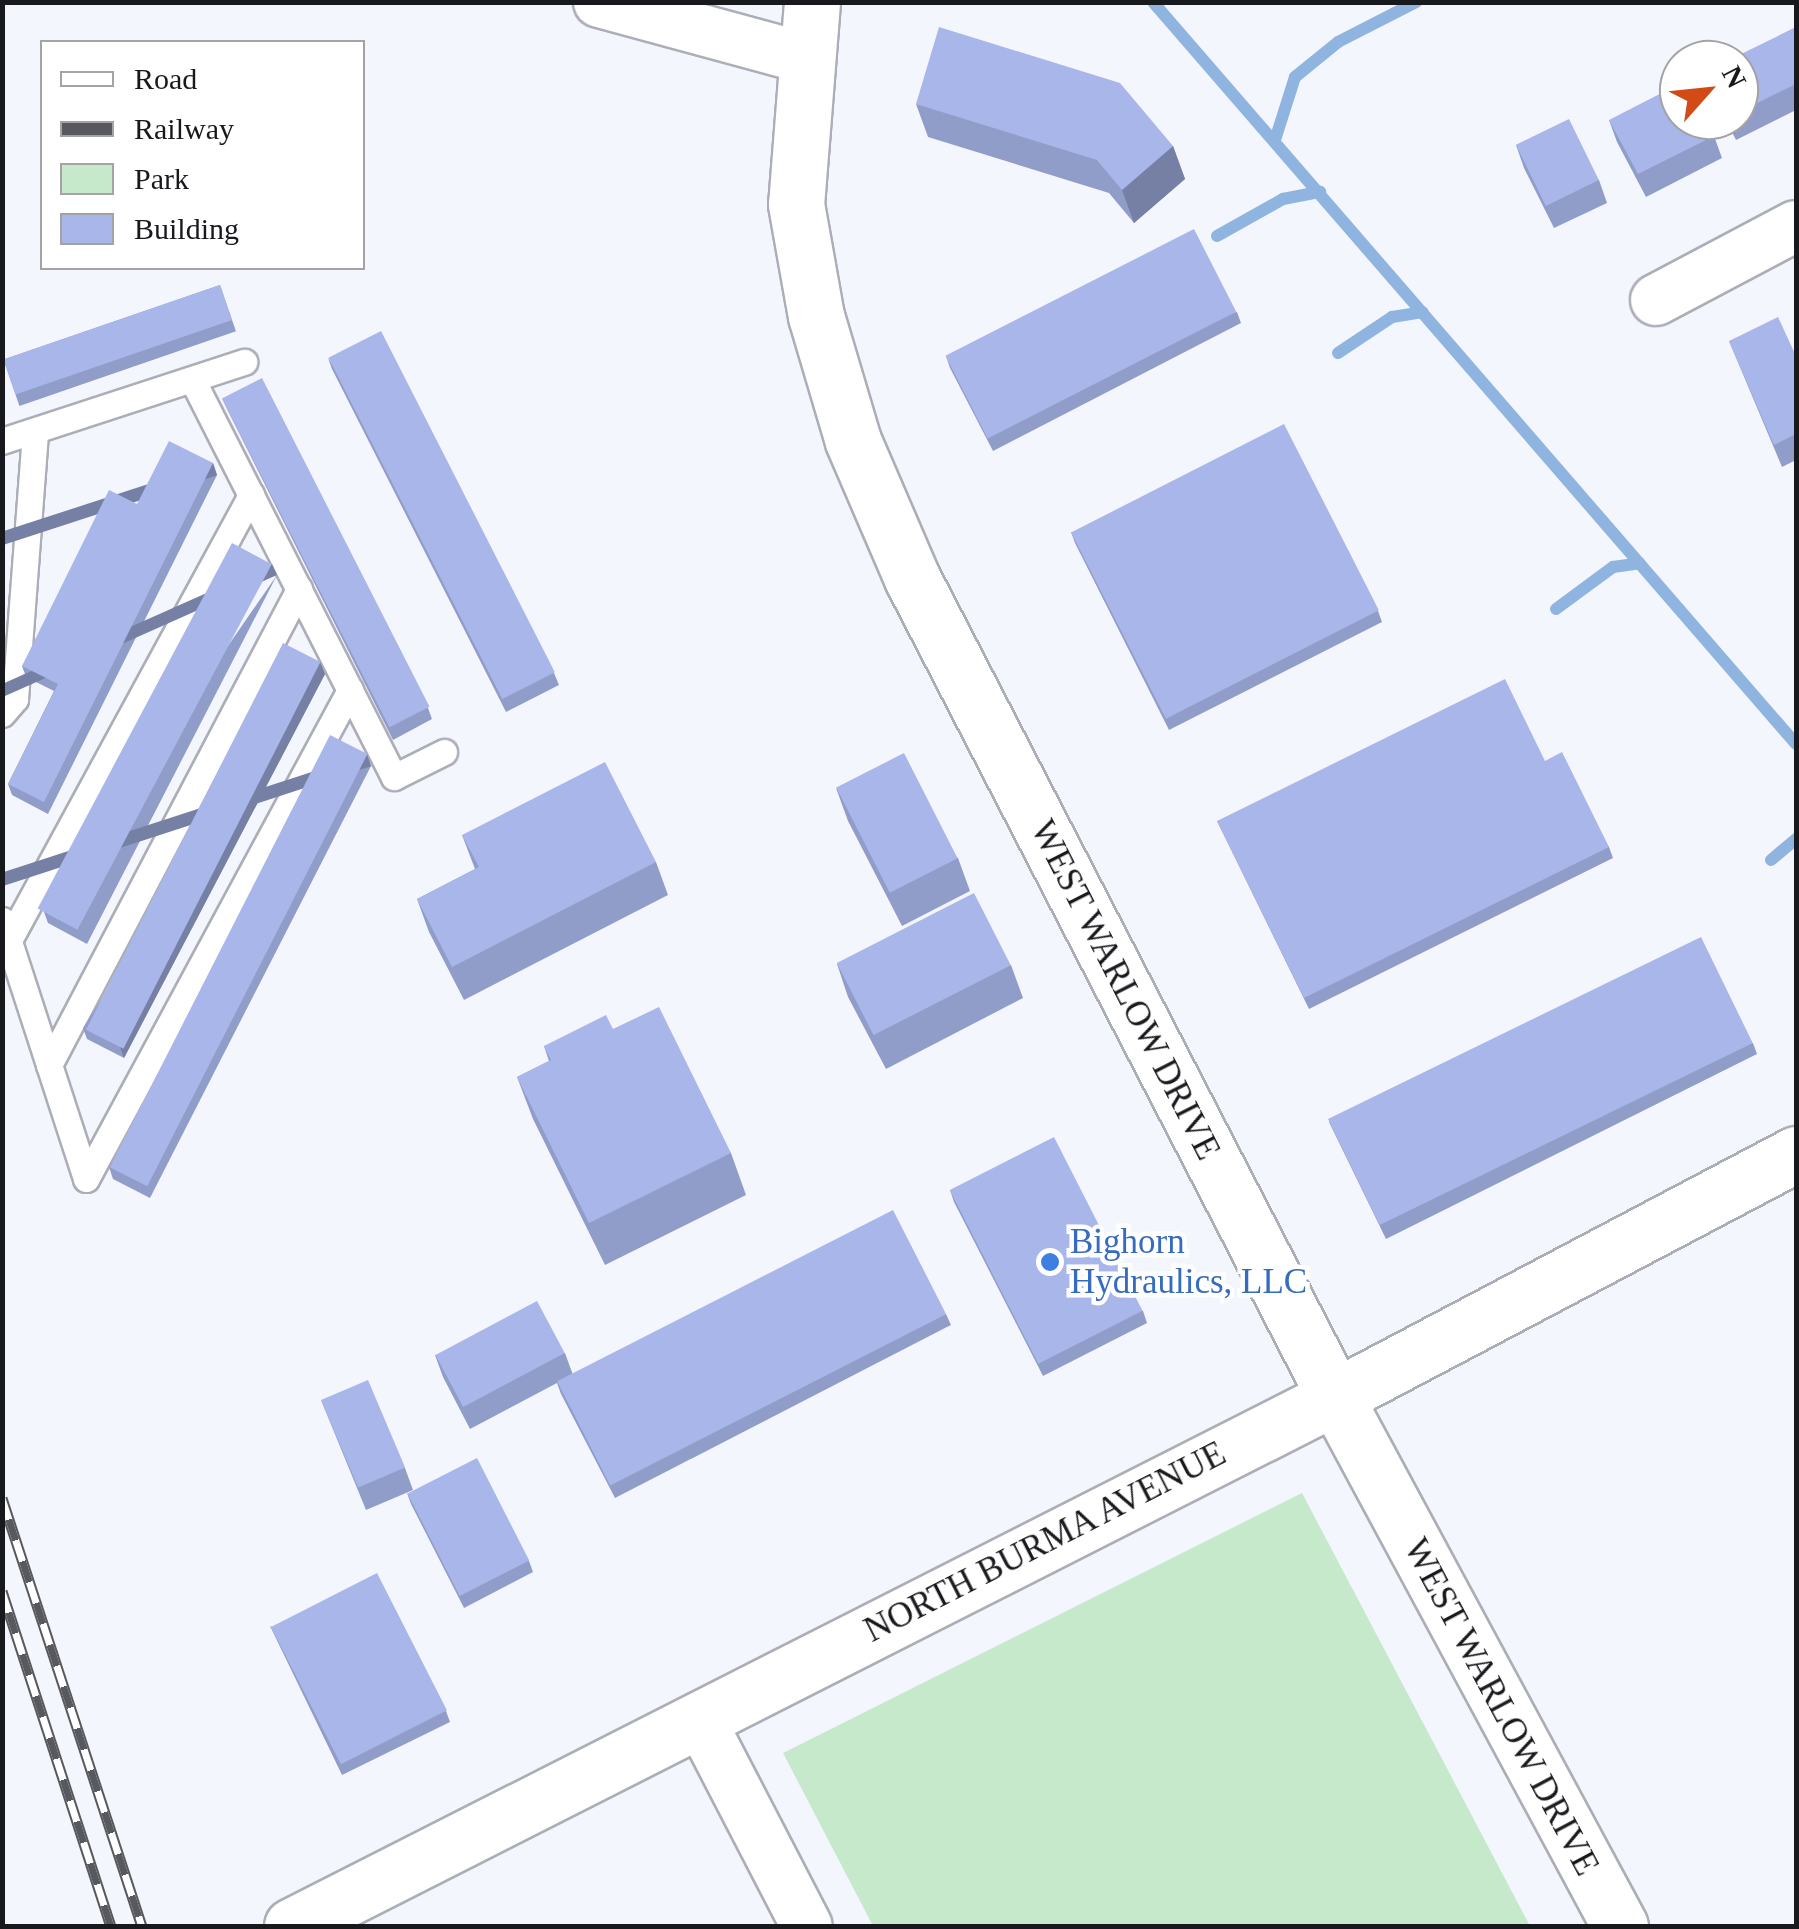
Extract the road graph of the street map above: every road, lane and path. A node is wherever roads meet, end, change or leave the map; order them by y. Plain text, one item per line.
1 (598, 2) edge
2 (812, 2) edge
3 (806, 58) junction
4 (1796, 226) edge
5 (1656, 300) dead end
6 (244, 362) dead end
7 (193, 381) junction
8 (35, 431) junction
9 (2, 441) edge
10 (251, 496) junction
11 (298, 589) junction
12 (350, 690) junction
13 (2, 714) edge
14 (444, 752) dead end
15 (6, 930) edge
16 (49, 1065) junction
17 (1796, 1154) edge
18 (1335, 1397) junction
19 (699, 1718) junction
20 (798, 1923) edge
21 (292, 1926) edge
22 (1620, 1926) edge

1 - 3 street
2 - 3 street, WEST WARLOW DRIVE
3 - 18 street, WEST WARLOW DRIVE
4 - 5 street
6 - 7 lane
7 - 8 lane
7 - 10 lane
8 - 9 lane
8 - 13 lane
10 - 11 lane
10 - 15 lane
11 - 12 lane
11 - 16 lane
12 - 14 lane
12 - 16 lane
15 - 16 lane
17 - 18 street, NORTH BURMA AVENUE
18 - 19 street, NORTH BURMA AVENUE
18 - 22 street, WEST WARLOW DRIVE
19 - 20 street
19 - 21 street, NORTH BURMA AVENUE

